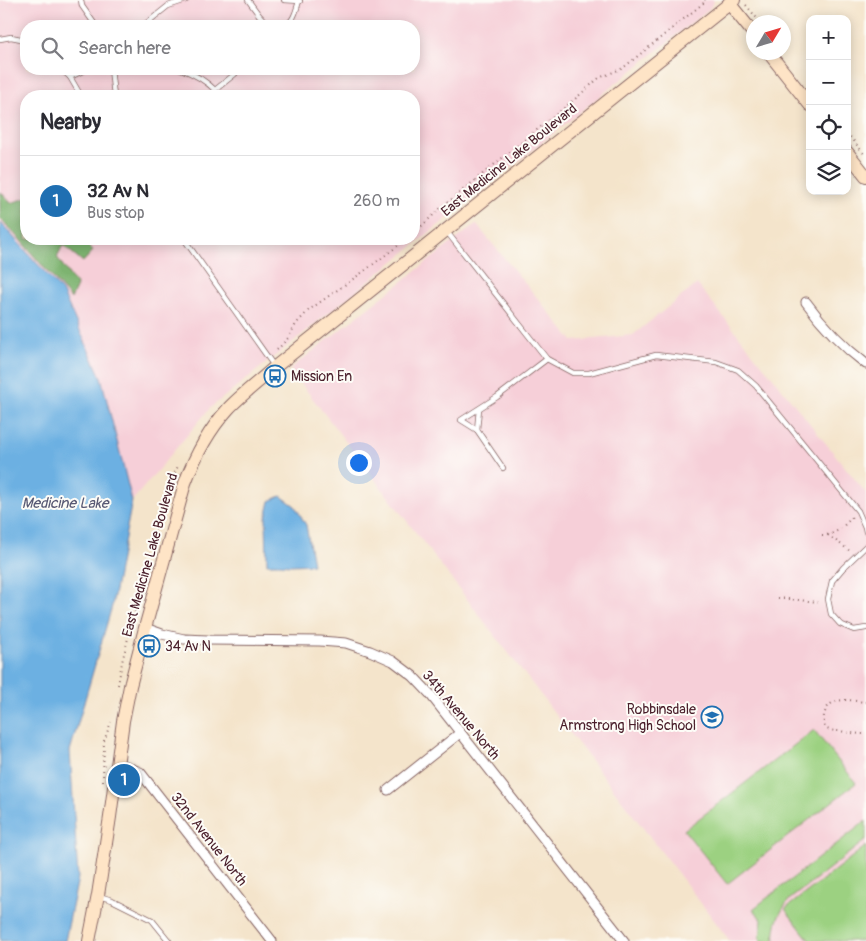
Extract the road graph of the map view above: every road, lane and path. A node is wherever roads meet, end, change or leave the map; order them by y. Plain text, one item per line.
1 (81, 0) edge
2 (186, 0) edge
3 (248, 0) edge
4 (284, 0) edge
5 (706, 0) edge
6 (300, 1) edge
7 (733, 1) edge
8 (751, 15) edge
9 (92, 20) edge
10 (150, 20) edge
11 (264, 20) edge
12 (292, 20) edge
13 (746, 21) edge
14 (0, 39) edge
15 (20, 39) edge
16 (774, 60) edge
17 (68, 75) edge
18 (74, 75) edge
19 (112, 75) edge
20 (196, 75) edge
21 (234, 75) edge
22 (70, 77) junction
23 (78, 90) edge
24 (113, 90) edge
25 (215, 90) edge
26 (215, 90) edge
27 (806, 100) edge
28 (851, 138) edge
29 (866, 156) edge
30 (851, 157) edge
31 (866, 176) edge
32 (420, 227) edge
33 (446, 230) junction
34 (188, 245) edge
35 (398, 245) edge
36 (806, 302) dead end
37 (276, 351) dead end
38 (546, 359) junction
39 (866, 364) edge
40 (275, 368) junction
41 (479, 409) junction
42 (477, 430) junction
43 (503, 468) dead end
44 (858, 511) junction
45 (866, 532) edge
46 (822, 534) dead end
47 (827, 535) junction
48 (866, 546) edge
49 (855, 556) junction
50 (778, 598) dead end
51 (818, 602) dead end
52 (145, 628) junction
53 (866, 628) edge
54 (866, 702) edge
55 (460, 733) junction
56 (866, 734) edge
57 (118, 763) junction
58 (388, 790) dead end
59 (98, 895) junction
60 (89, 941) edge
61 (169, 941) edge
62 (272, 941) edge
63 (624, 941) edge

1 - 9 lane
2 - 10 lane
3 - 11 lane
4 - 6 lane
5 - 32 path
6 - 12 lane
7 - 8 path
7 - 13 street
7 - 33 street, East Medicine Lake Boulevard
14 - 15 lane
16 - 27 street
17 - 22 lane
18 - 22 lane
19 - 24 lane
20 - 25 lane
21 - 26 lane
22 - 23 lane
28 - 29 path
30 - 31 street
33 - 38 lane
33 - 40 street, East Medicine Lake Boulevard
34 - 40 lane
35 - 37 path
36 - 39 street
38 - 41 lane
38 - 44 lane
40 - 52 street, East Medicine Lake Boulevard
41 - 42 lane
41 - 42 lane
42 - 43 lane
44 - 45 lane
44 - 47 path
46 - 47 path
47 - 49 path
48 - 49 lane
49 - 53 lane
50 - 51 path
52 - 55 street, 34th Avenue North
52 - 57 street, East Medicine Lake Boulevard
54 - 56 path
55 - 58 street
55 - 63 street, 34th Avenue North
57 - 59 street, East Medicine Lake Boulevard
57 - 62 street, 32nd Avenue North
59 - 60 street, East Medicine Lake Boulevard
59 - 61 lane

